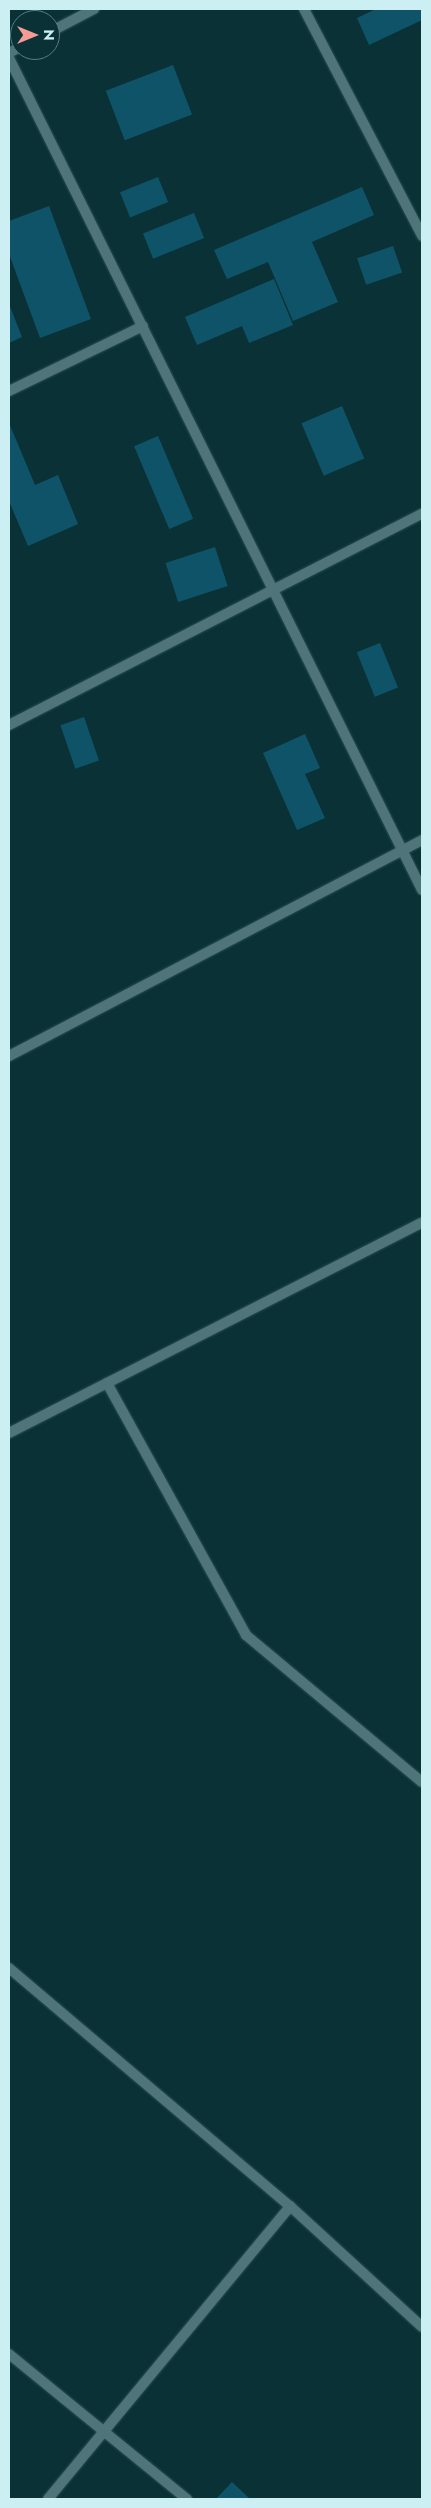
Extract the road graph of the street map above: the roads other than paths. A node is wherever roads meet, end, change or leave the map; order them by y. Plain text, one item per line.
1 (94, 9) edge
2 (304, 9) edge
3 (60, 27) edge
4 (9, 58) edge
5 (422, 236) edge
6 (143, 326) junction
7 (9, 391) edge
8 (422, 514) edge
9 (274, 592) junction
10 (9, 725) edge
11 (422, 840) edge
12 (402, 850) junction
13 (422, 890) edge
14 (9, 1056) edge
15 (422, 1223) edge
16 (107, 1383) junction
17 (9, 1433) edge
18 (422, 1782) edge
19 (9, 1968) edge
20 (290, 2206) junction
21 (422, 2326) edge
22 (9, 2354) edge
23 (104, 2433) junction
24 (48, 2499) edge
25 (187, 2499) edge

1 - 3 street
2 - 5 street
4 - 6 street
6 - 7 street
6 - 9 street
8 - 9 street
9 - 10 street
9 - 12 street
11 - 12 street
12 - 13 street
12 - 14 street
15 - 16 street
16 - 17 street
16 - 18 street
19 - 20 street
20 - 21 street
20 - 23 street
22 - 23 street
23 - 24 street
23 - 25 street

